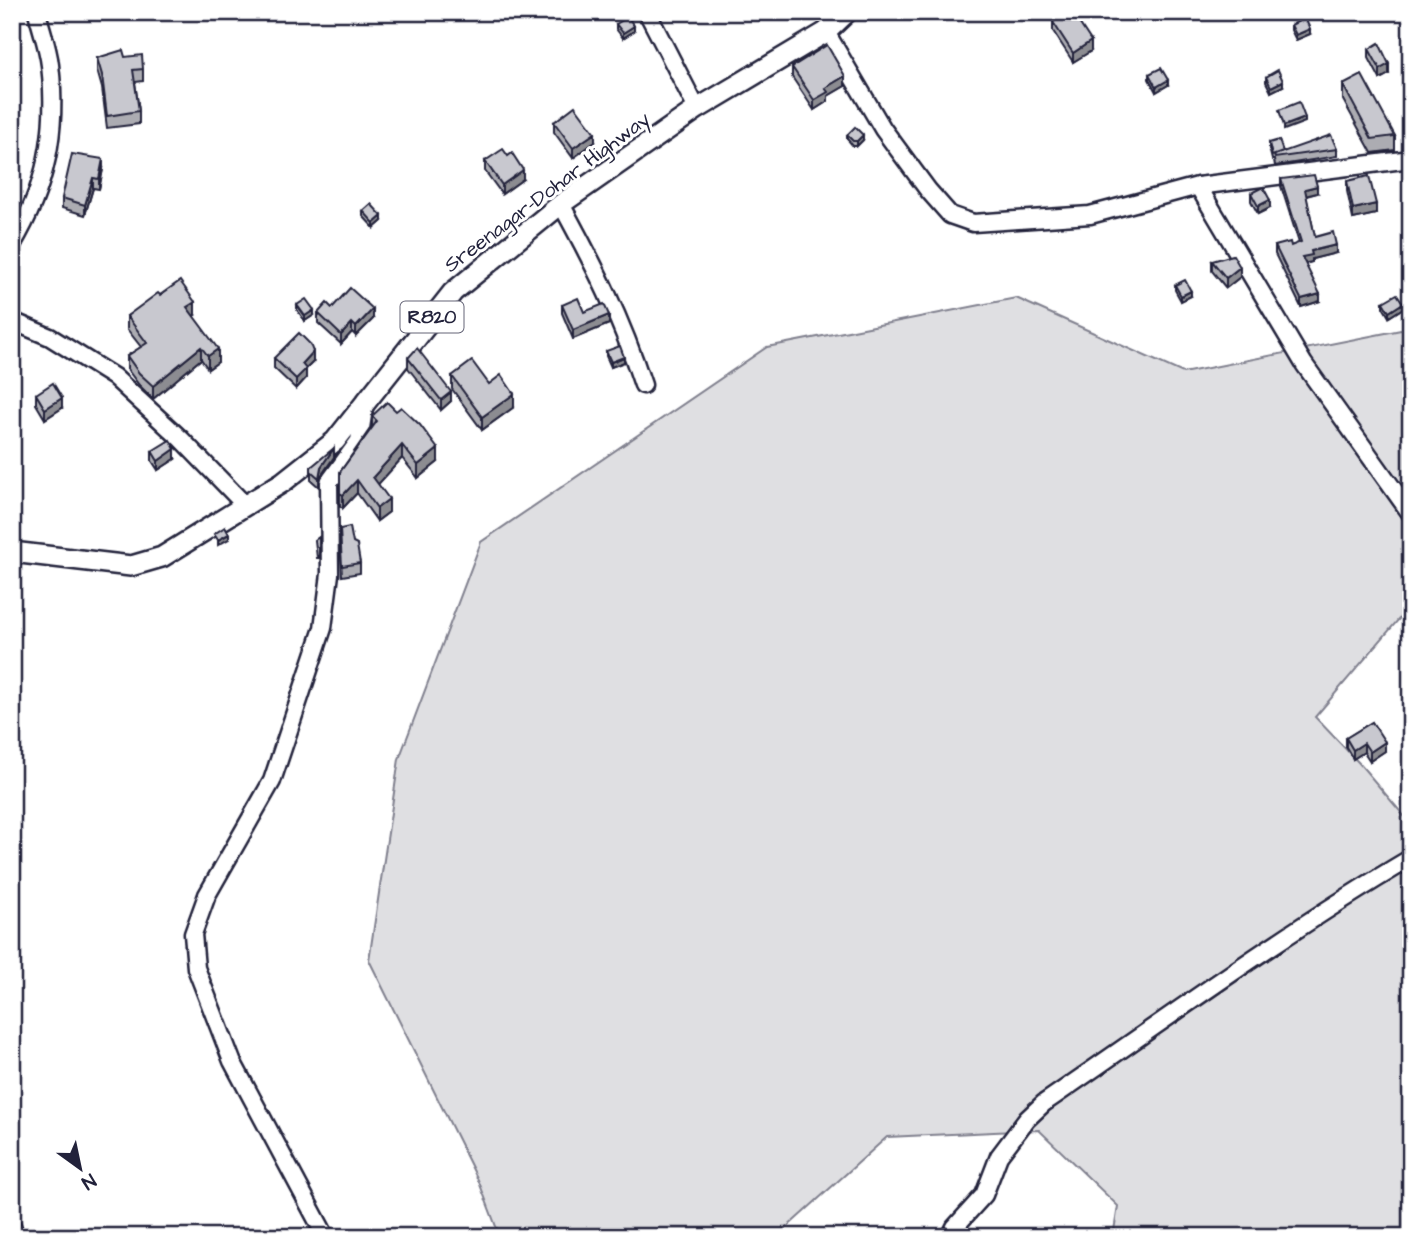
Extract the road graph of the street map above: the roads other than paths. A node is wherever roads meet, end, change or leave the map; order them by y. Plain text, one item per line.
1 (37, 12) edge
2 (648, 12) edge
3 (847, 12) edge
4 (826, 32) junction
5 (697, 108) junction
6 (1411, 159) edge
7 (1198, 186) junction
8 (561, 204) junction
9 (12, 245) edge
10 (12, 318) edge
11 (643, 385) dead end
12 (365, 399) junction
13 (244, 504) junction
14 (1411, 514) edge
15 (12, 552) edge
16 (1411, 858) edge
17 (12, 1226) edge
18 (16, 1237) edge
19 (326, 1237) edge
20 (950, 1237) edge

1 - 9 street
2 - 5 street
3 - 4 main road, Sreenagar-Dohar Highway / R820
4 - 5 main road, Sreenagar-Dohar Highway / R820
4 - 7 street
5 - 8 main road, Sreenagar-Dohar Highway / R820
6 - 7 street
7 - 14 street
8 - 11 street
8 - 12 main road, Sreenagar-Dohar Highway / R820
10 - 13 street
12 - 13 main road, Sreenagar-Dohar Highway / R820
12 - 19 street
13 - 15 main road, Sreenagar-Dohar Highway / R820
16 - 20 street
17 - 18 street

